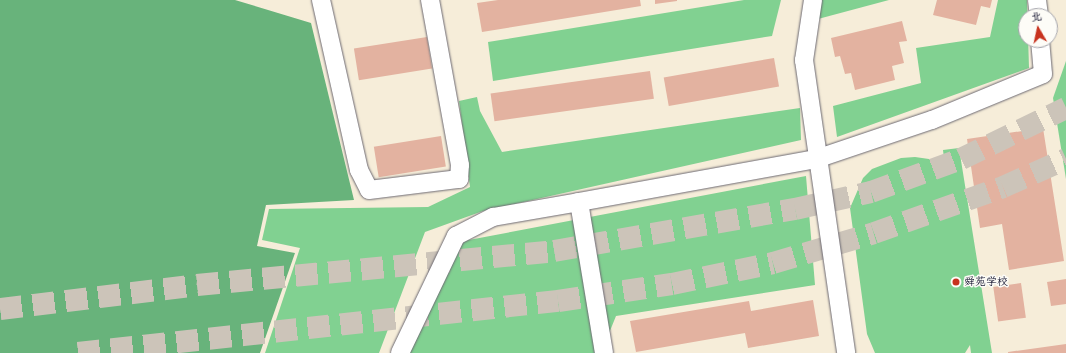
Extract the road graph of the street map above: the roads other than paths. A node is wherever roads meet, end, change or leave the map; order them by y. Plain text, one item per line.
1 (321, 0) edge
2 (430, 0) edge
3 (813, 0) edge
4 (1041, 48) edge
5 (816, 159) junction
6 (579, 202) junction
7 (400, 353) edge
8 (604, 353) edge
9 (846, 353) edge

1 - 2 street
3 - 5 street
4 - 5 street
5 - 6 street
5 - 9 street
6 - 7 street
6 - 8 street

